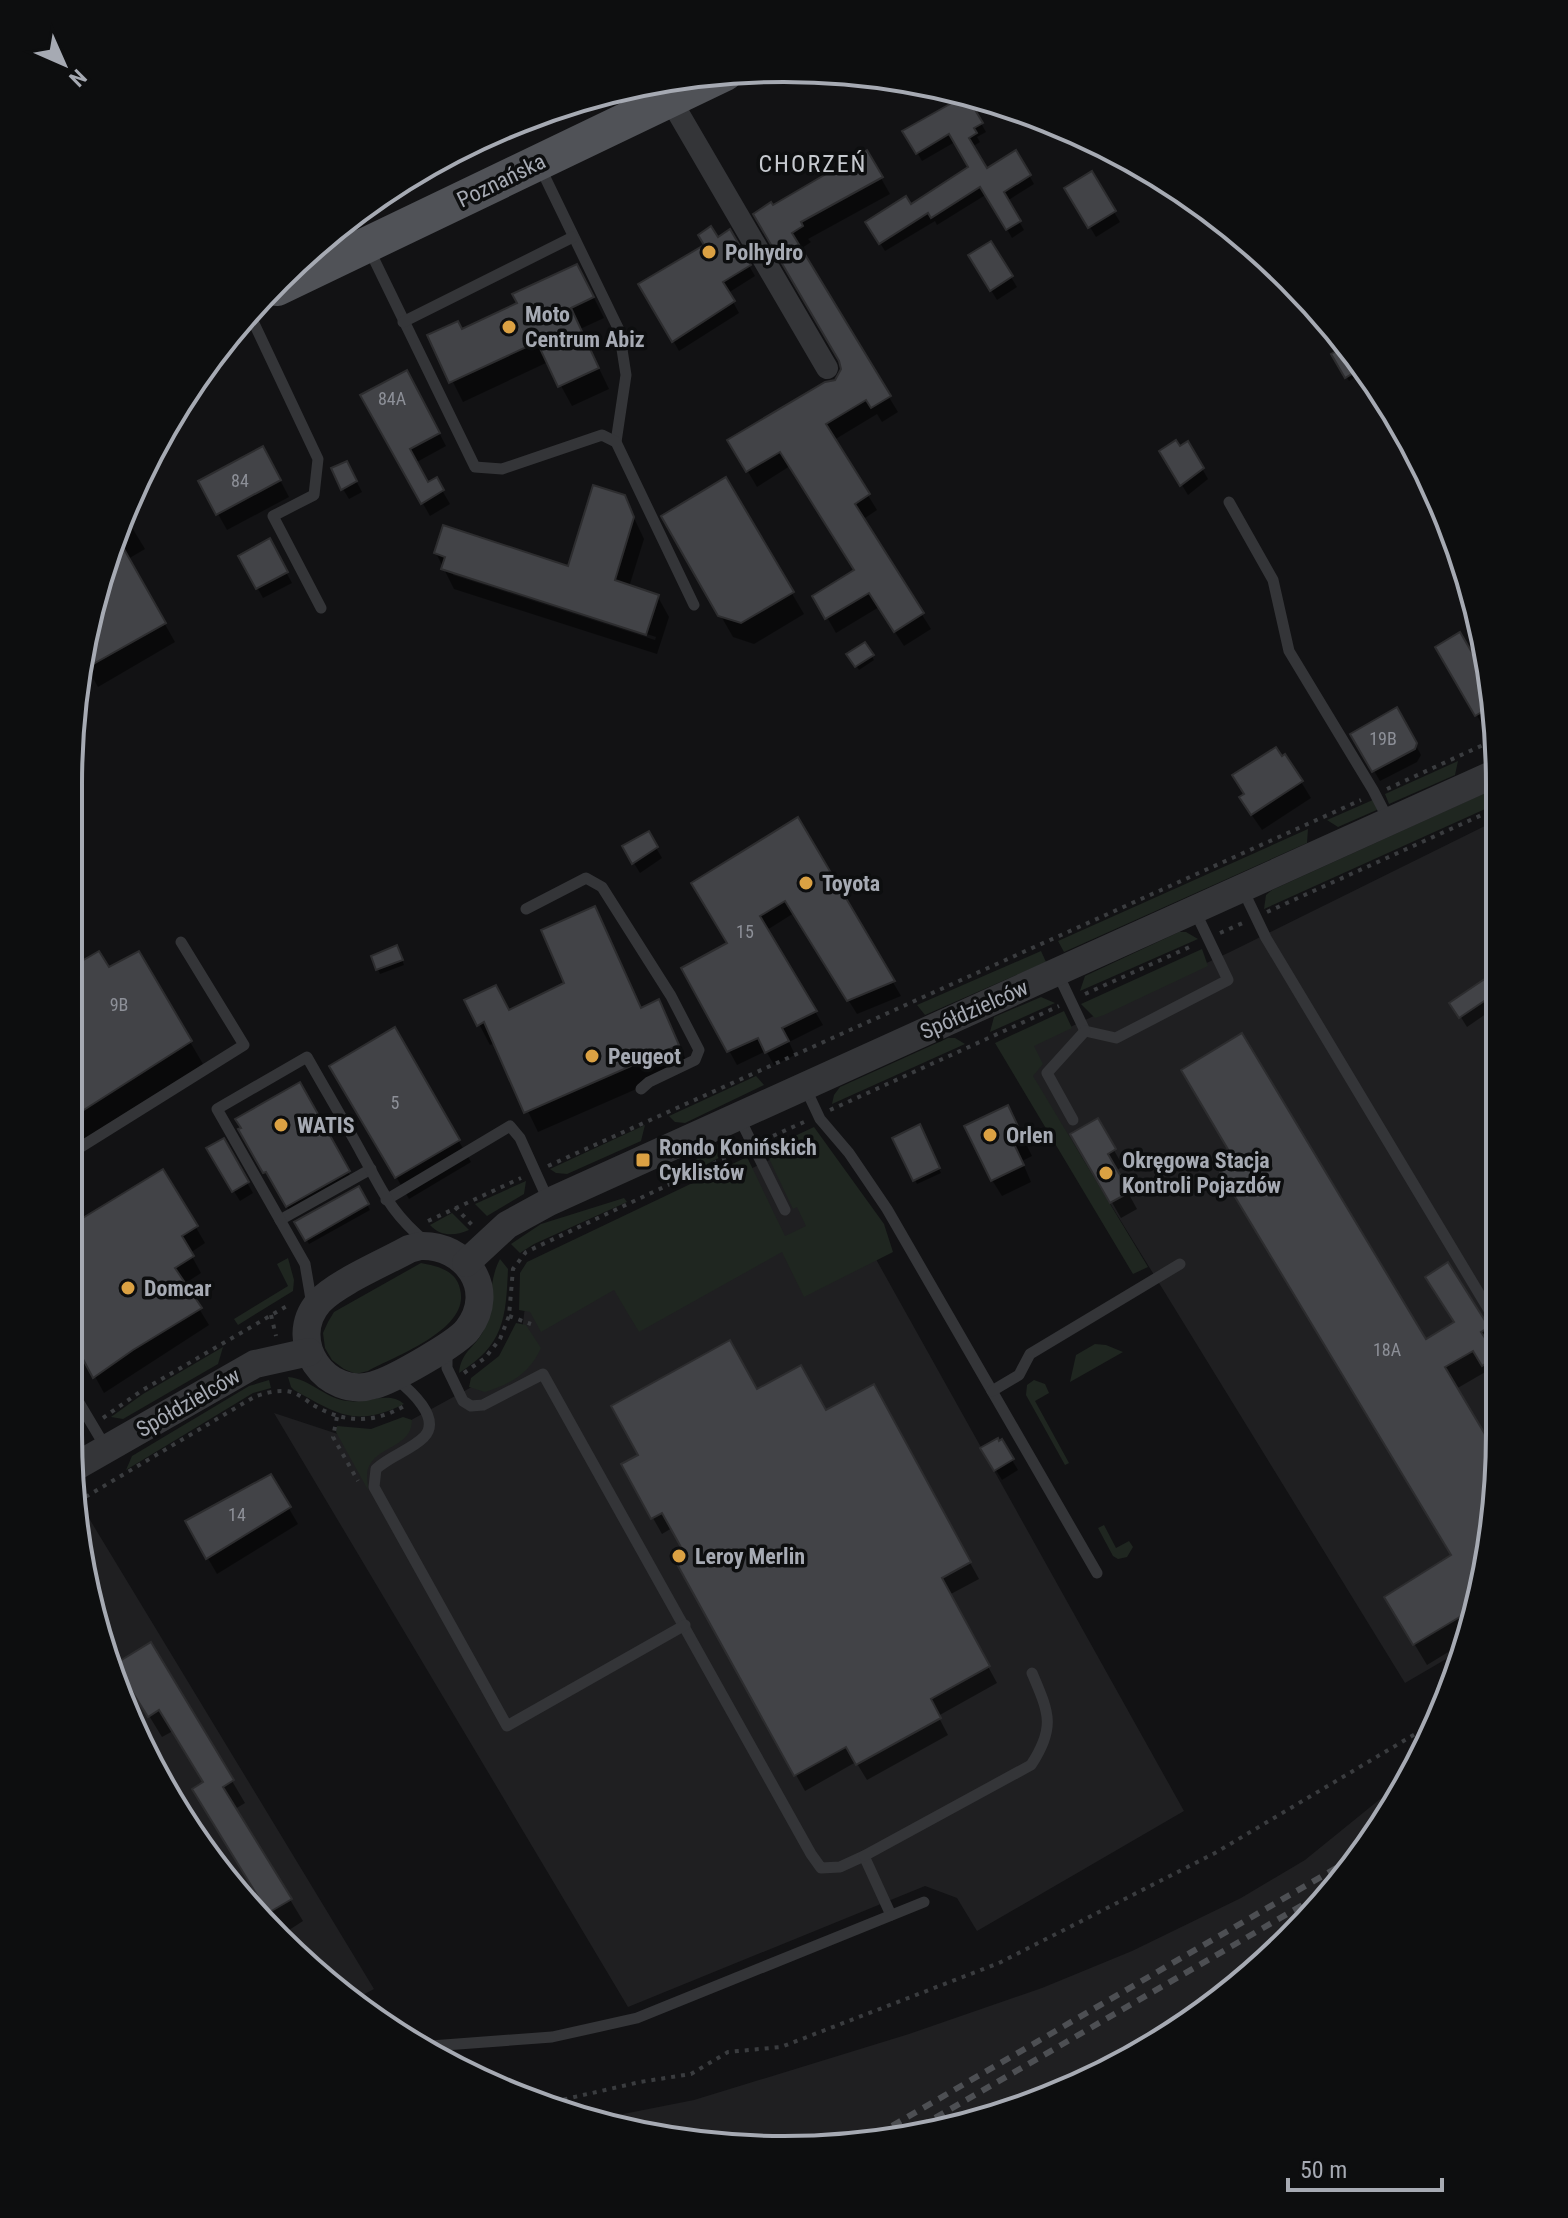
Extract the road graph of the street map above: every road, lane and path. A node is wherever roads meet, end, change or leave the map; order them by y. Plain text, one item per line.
1 (694, 88) edge
2 (670, 99) junction
3 (538, 162) junction
4 (573, 237) junction
5 (367, 245) junction
6 (299, 278) edge
7 (403, 322) junction
8 (254, 323) edge
9 (827, 368) dead end
10 (616, 442) junction
11 (1229, 502) dead end
12 (694, 605) dead end
13 (321, 608) dead end
14 (1486, 778) edge
15 (1389, 821) junction
16 (1242, 888) junction
17 (526, 909) dead end
18 (1194, 909) junction
19 (181, 942) dead end
20 (1057, 971) junction
21 (1085, 1031) junction
22 (804, 1086) junction
23 (641, 1089) dead end
24 (738, 1117) junction
25 (1073, 1120) dead end
26 (82, 1146) edge
27 (371, 1169) junction
28 (386, 1200) junction
29 (549, 1202) junction
30 (785, 1210) dead end
31 (280, 1220) junction
32 (430, 1246) junction
33 (466, 1263) junction
34 (1180, 1264) dead end
35 (1486, 1305) edge
36 (314, 1310) junction
37 (509, 1316) dead end
38 (531, 1324) dead end
39 (447, 1346) junction
40 (309, 1352) junction
41 (392, 1376) junction
42 (992, 1391) junction
43 (82, 1407) edge
44 (337, 1417) dead end
45 (107, 1449) junction
46 (83, 1462) edge
47 (382, 1501) junction
48 (1097, 1573) dead end
49 (685, 1625) junction
50 (1032, 1673) dead end
51 (1420, 1731) edge
52 (864, 1856) junction
53 (924, 1902) dead end
54 (891, 1915) junction
55 (439, 2045) edge
56 (561, 2100) edge

1 - 2 main road, Poznańska
2 - 3 main road, Poznańska
2 - 9 street
3 - 4 lane
3 - 5 main road, Poznańska
4 - 7 lane
4 - 10 lane
5 - 6 main road, Poznańska
5 - 7 lane
7 - 10 lane
8 - 13 lane
10 - 12 lane
11 - 15 lane
14 - 15 street, Spółdzielców
15 - 16 street, Spółdzielców
16 - 18 street, Spółdzielców
16 - 35 lane
17 - 23 lane
18 - 20 street, Spółdzielców
18 - 21 lane
19 - 26 lane
20 - 21 lane
20 - 22 street, Spółdzielców
21 - 25 lane
22 - 24 street, Spółdzielców
22 - 42 lane
24 - 29 street, Spółdzielców
24 - 30 lane
27 - 28 lane
27 - 31 lane
27 - 31 lane
28 - 29 lane
28 - 32 lane
29 - 33 street, Spółdzielców
31 - 36 lane
32 - 33 street
32 - 36 street
33 - 39 street
34 - 42 lane
36 - 40 street
37 - 38 path
39 - 41 street
39 - 49 lane
40 - 41 street
40 - 45 street, Spółdzielców
41 - 47 lane
42 - 48 lane
43 - 45 lane
44 - 47 path
45 - 46 street, Spółdzielców
47 - 49 lane
49 - 52 lane
50 - 52 lane
51 - 56 path
52 - 54 lane
53 - 54 lane
54 - 55 lane

